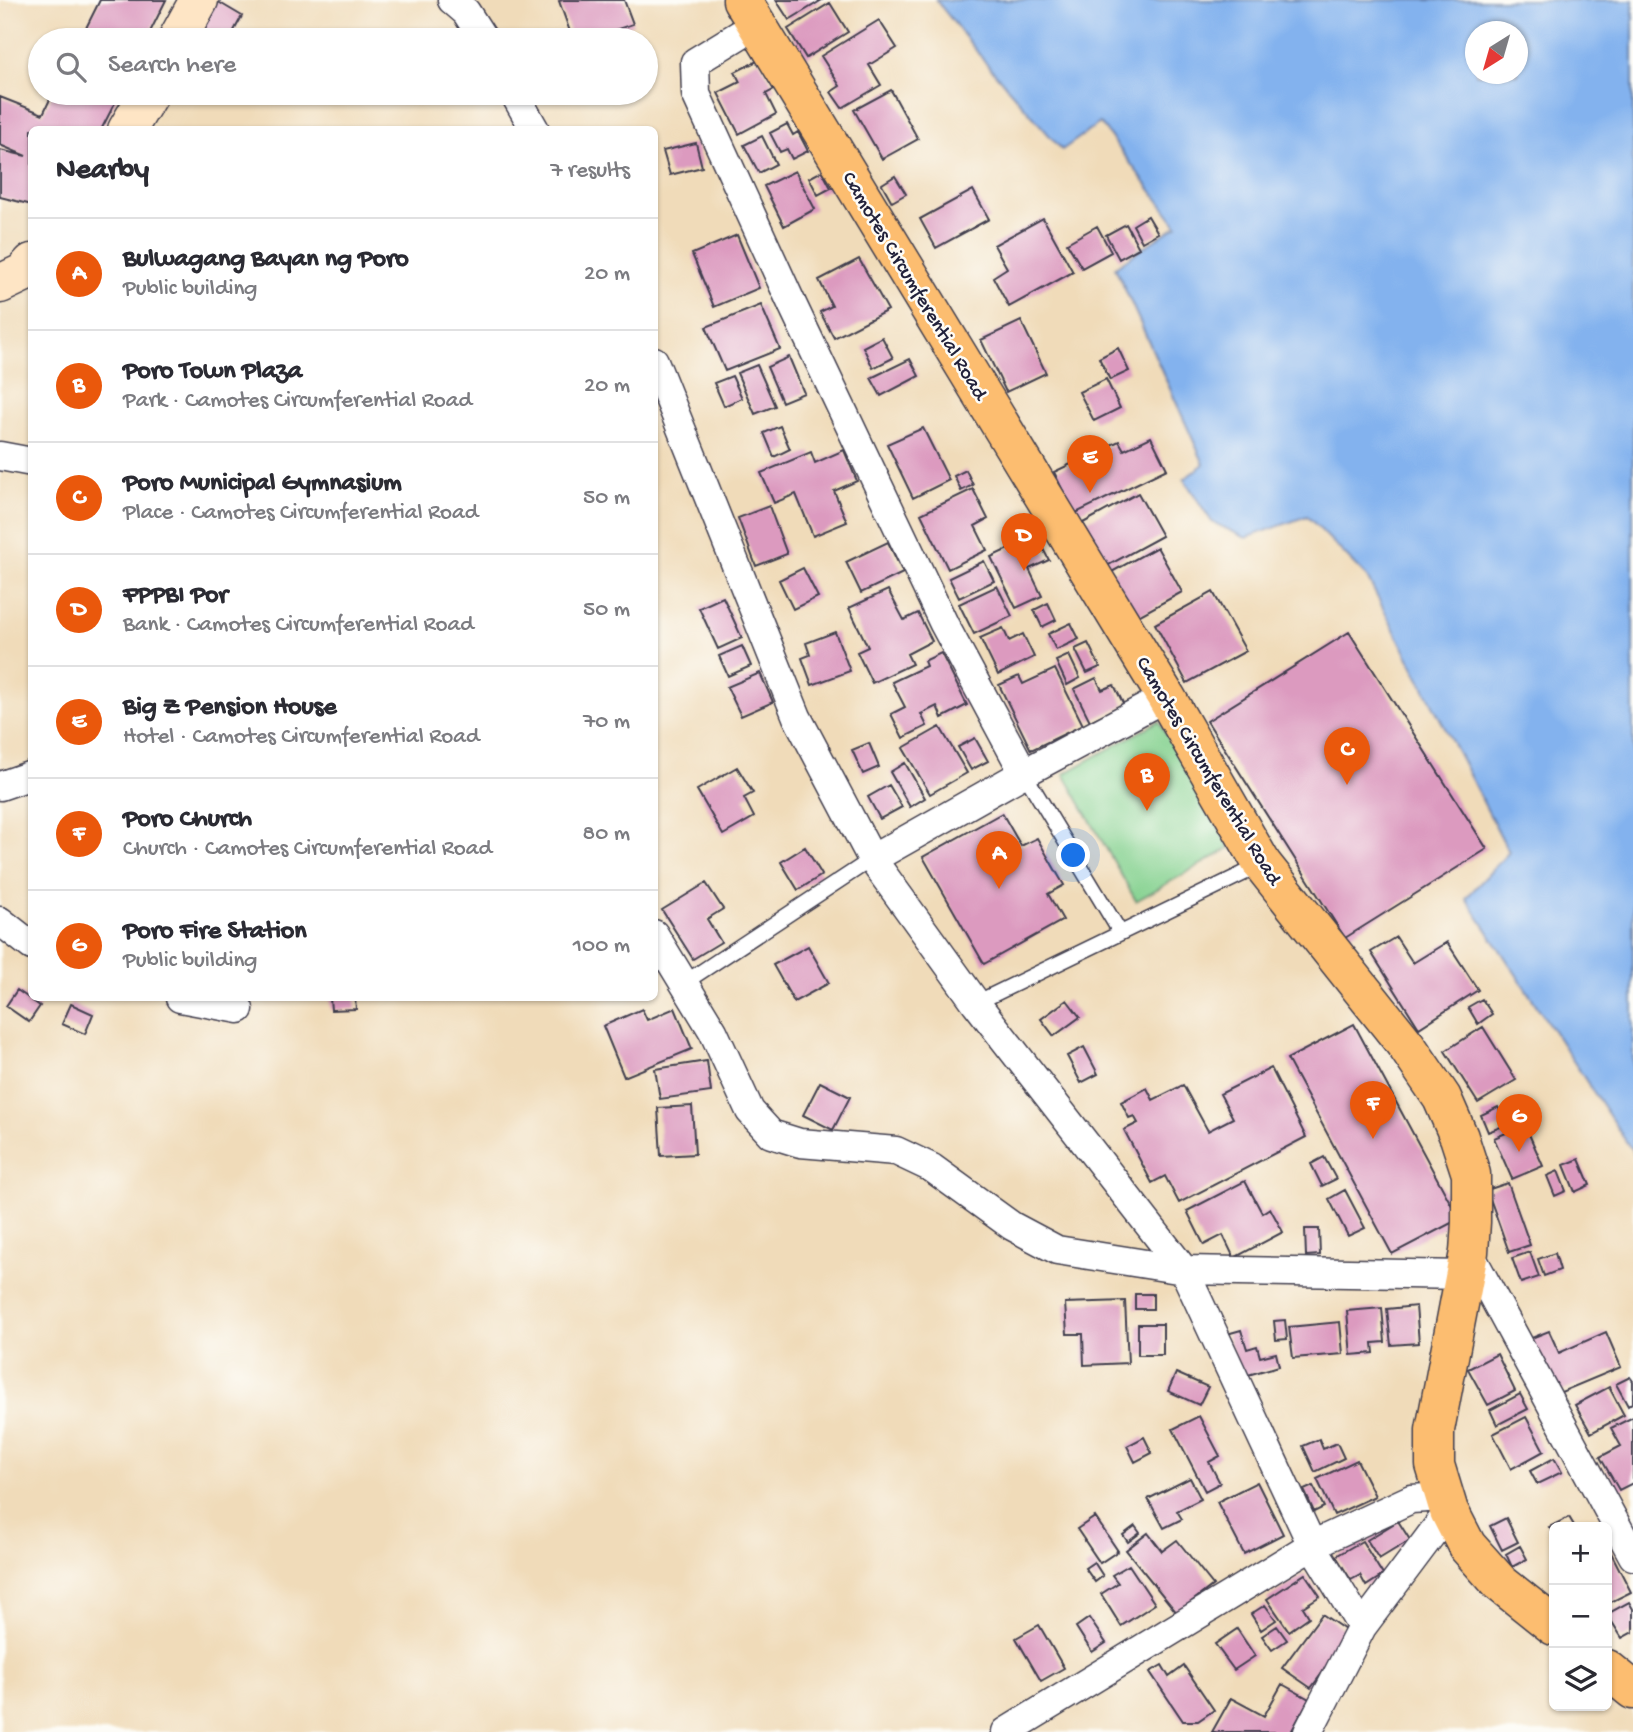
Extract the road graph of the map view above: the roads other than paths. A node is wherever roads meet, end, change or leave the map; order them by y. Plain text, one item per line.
1 (198, 0) edge
2 (452, 0) edge
3 (750, 12) edge
4 (183, 28) edge
5 (476, 28) edge
6 (142, 105) edge
7 (520, 105) edge
8 (129, 126) edge
9 (532, 126) edge
10 (28, 267) edge
11 (0, 284) edge
12 (658, 371) edge
13 (0, 456) edge
14 (28, 461) edge
15 (1166, 697) junction
16 (1024, 773) junction
17 (28, 776) edge
18 (0, 786) edge
19 (872, 859) junction
20 (1262, 864) junction
21 (0, 921) edge
22 (1120, 932) junction
23 (658, 941) edge
24 (28, 943) edge
25 (684, 983) junction
26 (196, 1001) edge
27 (976, 1003) junction
28 (239, 1009) dead end
29 (1467, 1264) junction
30 (1184, 1270) junction
31 (1447, 1504) junction
32 (1312, 1545) junction
33 (1633, 1556) edge
34 (1549, 1622) edge
35 (1362, 1627) junction
36 (1612, 1673) edge
37 (1633, 1690) edge
38 (1006, 1732) edge
39 (1308, 1732) edge

1 - 4 street
2 - 5 street
3 - 15 main road, Camotes Circumferential Road
3 - 16 street
6 - 8 street
7 - 9 street
10 - 11 street
12 - 19 street
13 - 14 street
15 - 16 street
15 - 20 main road, Camotes Circumferential Road
16 - 19 street
16 - 22 lane
17 - 18 street
19 - 25 lane
19 - 27 street
20 - 22 lane
20 - 29 main road, Camotes Circumferential Road
21 - 24 street
22 - 27 lane
23 - 25 street
25 - 30 street
26 - 28 street
27 - 30 street
29 - 30 street
29 - 31 main road, Camotes Circumferential Road
29 - 33 street
30 - 32 street
31 - 32 street
31 - 34 main road, Camotes Circumferential Road
31 - 35 street
32 - 35 street
32 - 38 street
35 - 39 street
36 - 37 main road

